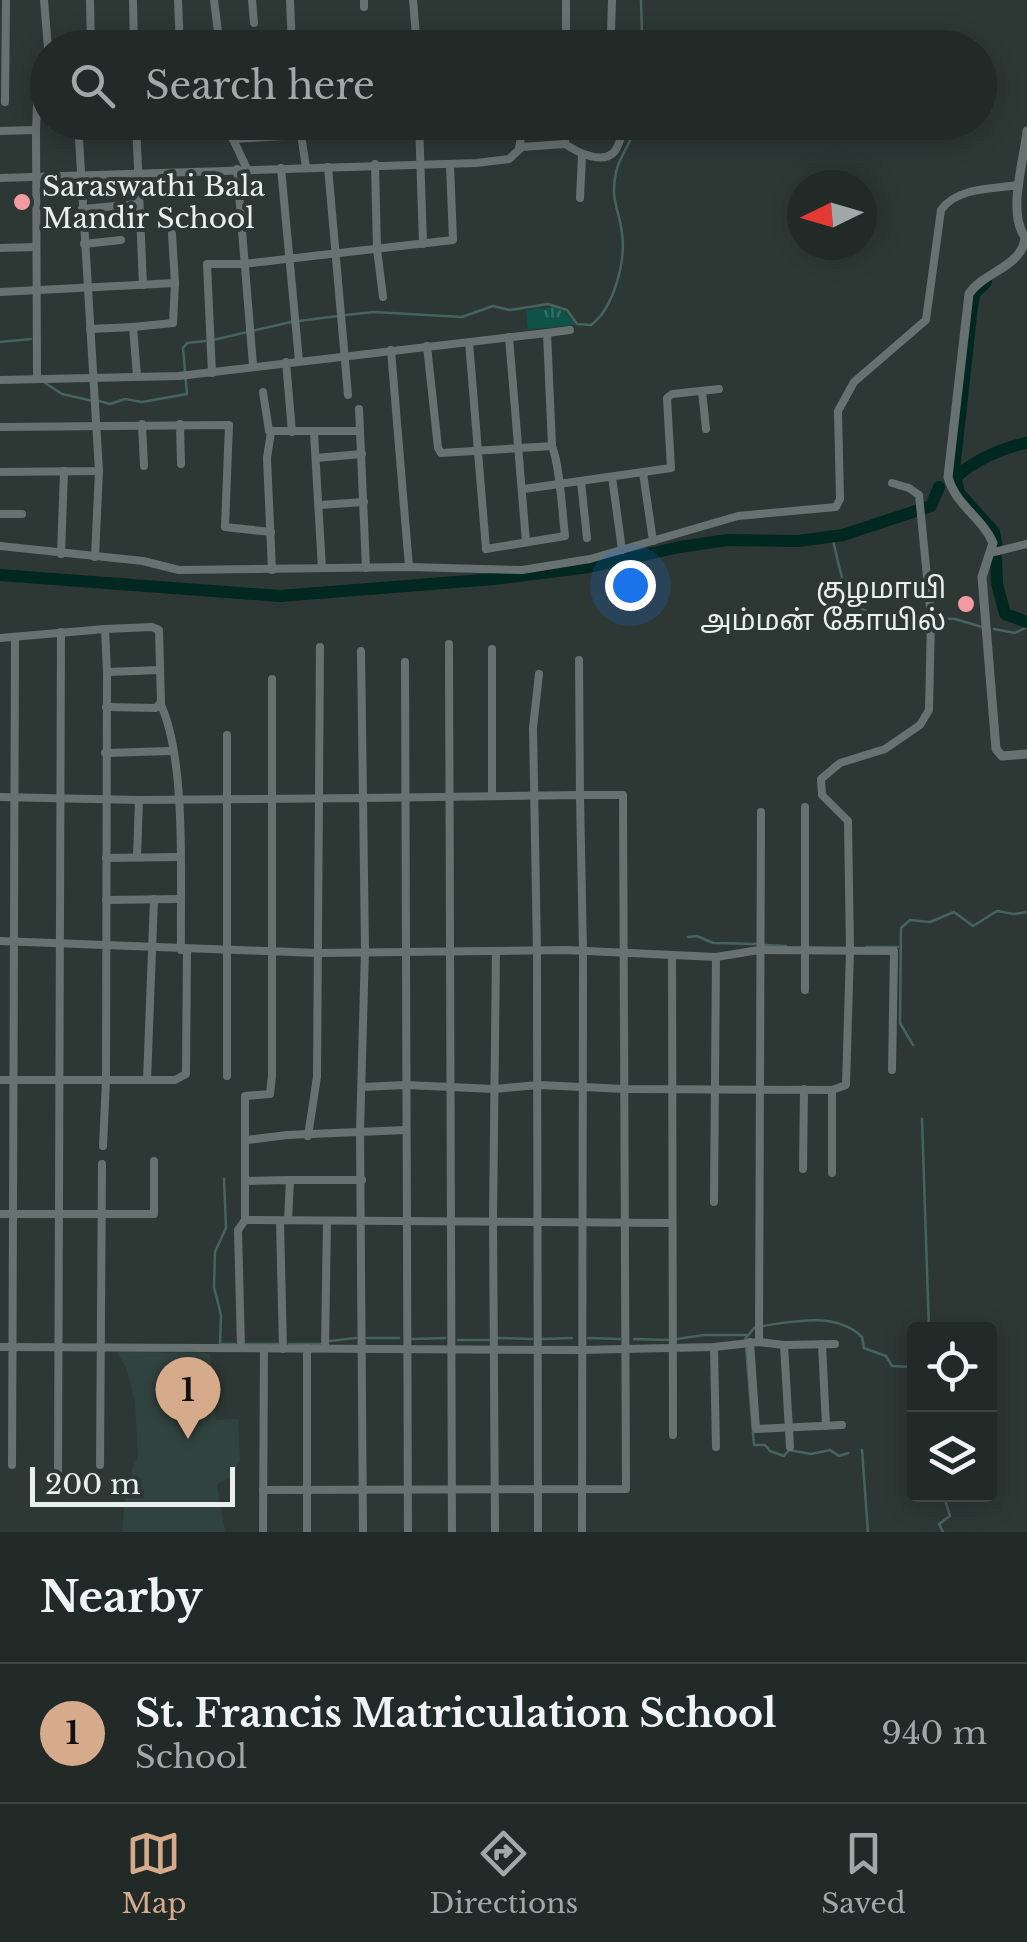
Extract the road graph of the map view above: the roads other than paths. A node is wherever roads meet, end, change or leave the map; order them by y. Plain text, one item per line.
1 (6, 0) edge
2 (44, 0) edge
3 (90, 0) edge
4 (132, 0) edge
5 (178, 0) edge
6 (214, 0) edge
7 (252, 0) edge
8 (290, 0) edge
9 (413, 0) edge
10 (566, 0) edge
11 (612, 0) edge
12 (254, 23) dead end
13 (46, 30) edge
14 (91, 30) edge
15 (133, 30) edge
16 (179, 30) edge
17 (218, 30) edge
18 (291, 30) edge
19 (416, 30) edge
20 (566, 30) edge
21 (611, 30) edge
22 (5, 102) dead end
23 (0, 130) edge
24 (30, 130) edge
25 (1027, 131) edge
26 (36, 140) edge
27 (79, 140) edge
28 (136, 140) edge
29 (233, 140) edge
30 (303, 140) edge
31 (420, 140) edge
32 (521, 140) edge
33 (565, 140) edge
34 (619, 140) edge
35 (565, 144) junction
36 (519, 148) junction
37 (582, 155) junction
38 (421, 163) junction
39 (375, 164) junction
40 (450, 165) junction
41 (306, 167) junction
42 (328, 167) junction
43 (281, 168) junction
44 (242, 169) junction
45 (137, 172) junction
46 (80, 176) junction
47 (37, 177) junction
48 (0, 178) edge
49 (1019, 186) junction
50 (580, 198) dead end
51 (138, 204) junction
52 (82, 209) junction
53 (172, 234) dead end
54 (1026, 234) edge
55 (120, 240) dead end
56 (84, 244) junction
57 (423, 244) junction
58 (36, 247) junction
59 (0, 248) edge
60 (377, 249) junction
61 (333, 254) junction
62 (289, 259) junction
63 (243, 264) junction
64 (175, 283) junction
65 (143, 285) junction
66 (88, 288) junction
67 (0, 292) edge
68 (36, 292) junction
69 (383, 297) dead end
70 (133, 327) junction
71 (90, 330) junction
72 (570, 330) dead end
73 (547, 333) junction
74 (509, 337) junction
75 (469, 342) junction
76 (427, 346) junction
77 (391, 350) junction
78 (344, 356) junction
79 (299, 360) junction
80 (286, 362) junction
81 (254, 365) junction
82 (212, 373) junction
83 (136, 376) junction
84 (94, 377) junction
85 (37, 378) junction
86 (0, 380) edge
87 (719, 390) dead end
88 (263, 392) dead end
89 (702, 392) junction
90 (348, 395) dead end
91 (359, 409) dead end
92 (142, 424) junction
93 (180, 424) junction
94 (96, 426) junction
95 (0, 427) edge
96 (706, 429) dead end
97 (360, 431) junction
98 (271, 432) junction
99 (292, 432) junction
100 (314, 433) junction
101 (552, 446) junction
102 (518, 447) junction
103 (478, 451) junction
104 (362, 454) junction
105 (316, 458) junction
106 (181, 464) dead end
107 (144, 466) dead end
108 (64, 471) junction
109 (99, 471) junction
110 (0, 472) edge
111 (644, 473) junction
112 (612, 477) junction
113 (582, 482) junction
114 (892, 483) dead end
115 (558, 485) junction
116 (524, 489) junction
117 (364, 502) junction
118 (320, 505) junction
119 (0, 514) edge
120 (22, 514) dead end
121 (271, 532) junction
122 (587, 538) dead end
123 (653, 540) junction
124 (526, 542) junction
125 (1027, 544) edge
126 (0, 546) edge
127 (622, 550) junction
128 (61, 554) junction
129 (990, 554) junction
130 (94, 557) junction
131 (409, 567) junction
132 (322, 568) junction
133 (366, 568) junction
134 (272, 570) junction
135 (105, 629) junction
136 (61, 632) junction
137 (15, 636) junction
138 (0, 638) edge
139 (449, 644) dead end
140 (320, 647) dead end
141 (492, 649) dead end
142 (361, 651) dead end
143 (579, 660) dead end
144 (405, 662) dead end
145 (160, 670) junction
146 (107, 672) junction
147 (539, 674) dead end
148 (272, 679) dead end
149 (160, 705) junction
150 (106, 707) junction
151 (226, 735) dead end
152 (172, 750) junction
153 (105, 753) junction
154 (1027, 754) edge
155 (580, 795) junction
156 (404, 796) junction
157 (492, 796) junction
158 (536, 796) junction
159 (0, 797) edge
160 (15, 797) junction
161 (60, 798) junction
162 (362, 798) junction
163 (448, 798) junction
164 (105, 800) junction
165 (138, 800) junction
166 (178, 800) junction
167 (227, 800) junction
168 (272, 800) junction
169 (317, 801) junction
170 (806, 806) dead end
171 (761, 812) dead end
172 (180, 857) junction
173 (106, 858) junction
174 (137, 858) junction
175 (180, 899) junction
176 (106, 900) junction
177 (154, 900) junction
178 (0, 941) edge
179 (15, 941) junction
180 (61, 944) junction
181 (107, 944) junction
182 (154, 946) junction
183 (228, 949) junction
184 (184, 950) junction
185 (274, 950) junction
186 (365, 950) junction
187 (407, 950) junction
188 (450, 950) junction
189 (760, 950) junction
190 (850, 950) junction
191 (496, 951) junction
192 (537, 951) junction
193 (804, 951) junction
194 (317, 952) junction
195 (583, 952) junction
196 (626, 952) junction
197 (672, 956) junction
198 (716, 956) junction
199 (805, 990) dead end
200 (892, 1070) dead end
201 (227, 1076) dead end
202 (0, 1080) edge
203 (60, 1080) junction
204 (106, 1080) junction
205 (147, 1080) junction
206 (14, 1081) junction
207 (406, 1085) junction
208 (538, 1085) junction
209 (450, 1086) junction
210 (362, 1087) junction
211 (582, 1087) junction
212 (494, 1089) junction
213 (762, 1089) junction
214 (626, 1090) junction
215 (672, 1090) junction
216 (715, 1090) junction
217 (804, 1090) junction
218 (832, 1090) junction
219 (406, 1130) junction
220 (360, 1132) junction
221 (308, 1136) junction
222 (247, 1140) junction
223 (103, 1146) dead end
224 (154, 1161) dead end
225 (102, 1164) dead end
226 (803, 1169) dead end
227 (832, 1172) dead end
228 (290, 1180) junction
229 (362, 1180) junction
230 (245, 1181) junction
231 (714, 1202) dead end
232 (57, 1213) junction
233 (101, 1213) junction
234 (0, 1214) edge
235 (13, 1214) junction
236 (245, 1220) junction
237 (284, 1220) junction
238 (450, 1220) junction
239 (493, 1220) junction
240 (538, 1220) junction
241 (327, 1221) junction
242 (582, 1221) junction
243 (362, 1222) junction
244 (407, 1222) junction
245 (670, 1223) junction
246 (625, 1224) junction
247 (755, 1342) junction
248 (822, 1344) junction
249 (835, 1344) dead end
250 (784, 1345) junction
251 (56, 1346) junction
252 (0, 1347) edge
253 (13, 1347) junction
254 (406, 1347) junction
255 (672, 1347) junction
256 (714, 1347) junction
257 (100, 1348) junction
258 (241, 1348) junction
259 (264, 1348) junction
260 (283, 1348) junction
261 (308, 1348) junction
262 (325, 1348) junction
263 (363, 1348) junction
264 (450, 1348) junction
265 (495, 1348) junction
266 (628, 1348) junction
267 (538, 1349) junction
268 (580, 1350) junction
269 (842, 1425) dead end
270 (826, 1426) junction
271 (789, 1428) junction
272 (673, 1434) dead end
273 (716, 1447) dead end
274 (790, 1447) dead end
275 (12, 1466) dead end
276 (100, 1466) dead end
277 (58, 1480) dead end
278 (363, 1489) junction
279 (408, 1489) junction
280 (452, 1489) junction
281 (494, 1489) junction
282 (263, 1490) junction
283 (306, 1490) junction
284 (538, 1490) junction
285 (582, 1490) junction
286 (263, 1532) edge
287 (307, 1532) edge
288 (363, 1532) edge
289 (408, 1532) edge
290 (452, 1532) edge
291 (494, 1532) edge
292 (538, 1532) edge
293 (582, 1532) edge

1 - 22 street
2 - 13 street
3 - 14 street
4 - 15 street
5 - 16 street
6 - 17 street
7 - 12 street
8 - 18 street
9 - 19 street
10 - 20 street
11 - 21 street
23 - 24 street
25 - 49 street
26 - 47 street
27 - 46 street
28 - 45 street
29 - 44 street
30 - 41 street
31 - 38 street
32 - 36 street
33 - 35 street
34 - 37 street
35 - 36 street
35 - 37 street
36 - 40 street
37 - 50 street
38 - 39 street
38 - 40 street
38 - 57 street
39 - 42 street
39 - 60 street
40 - 57 street
41 - 42 street
41 - 43 street
42 - 61 street
43 - 44 street
43 - 62 street
44 - 45 street
44 - 63 street
45 - 46 street
45 - 51 street
46 - 47 street
46 - 52 street
47 - 48 street
47 - 58 street
49 - 54 street
49 - 123 street
51 - 52 street
51 - 65 street
52 - 56 street
53 - 64 street
54 - 129 street
55 - 56 street
56 - 66 street
57 - 60 street
58 - 59 street
58 - 68 street
60 - 61 street
60 - 69 street
61 - 62 street
61 - 78 street
62 - 63 street
62 - 79 street
63 - 81 street
63 - 82 street
64 - 65 street
64 - 70 street
65 - 66 street
66 - 68 street
66 - 71 street
67 - 68 street
68 - 85 street
70 - 71 street
70 - 83 street
71 - 84 street
72 - 73 street
73 - 74 street
73 - 101 street
74 - 75 street
74 - 102 street
75 - 76 street
75 - 103 street
76 - 77 street
76 - 103 street
77 - 78 street
77 - 131 street
78 - 79 street
78 - 90 street
79 - 80 street
80 - 81 street
80 - 99 street
81 - 82 street
82 - 83 street
83 - 84 street
84 - 85 street
84 - 94 street
85 - 86 street
87 - 89 street
88 - 98 street
89 - 96 street
89 - 111 street
91 - 97 street
92 - 93 street
92 - 94 street
92 - 107 street
93 - 106 street
93 - 121 street
94 - 95 street
94 - 109 street
97 - 100 street
97 - 104 street
98 - 99 street
98 - 121 street
99 - 100 street
100 - 105 street
101 - 102 street
101 - 115 street
102 - 103 street
102 - 116 street
103 - 124 street
104 - 105 street
104 - 117 street
105 - 118 street
108 - 109 street
108 - 110 street
108 - 128 street
109 - 130 street
111 - 112 street
111 - 123 street
112 - 113 street
112 - 127 street
113 - 115 street
113 - 122 street
114 - 190 street
115 - 116 street
115 - 124 street
116 - 124 street
117 - 118 street
117 - 133 street
118 - 132 street
119 - 120 street
121 - 134 street
123 - 127 street
125 - 129 street
126 - 128 street
127 - 131 street
128 - 130 street
129 - 154 street
130 - 134 street
131 - 133 street
132 - 133 street
132 - 134 street
135 - 136 street
135 - 145 street
135 - 146 street
136 - 137 street
136 - 161 street
137 - 138 street
137 - 160 street
139 - 163 street
140 - 169 street
141 - 157 street
142 - 162 street
143 - 155 street
144 - 156 street
145 - 146 street
145 - 149 street
146 - 150 street
147 - 158 street
148 - 168 street
149 - 150 street
149 - 152 street
150 - 153 street
151 - 167 street
152 - 153 street
152 - 166 street
153 - 164 street
155 - 158 street
155 - 195 street
155 - 196 street
156 - 162 street
156 - 163 street
156 - 187 street
157 - 158 street
157 - 163 street
158 - 192 street
159 - 160 street
160 - 161 street
160 - 179 street
161 - 164 street
161 - 180 street
162 - 169 street
162 - 186 street
163 - 188 street
164 - 165 street
164 - 173 street
165 - 166 street
165 - 174 street
166 - 167 street
166 - 172 street
167 - 168 street
167 - 183 street
168 - 169 street
168 - 185 street
169 - 194 street
170 - 193 street
171 - 189 street
172 - 174 street
172 - 175 street
173 - 174 street
173 - 176 street
175 - 177 street
175 - 184 street
176 - 177 street
176 - 181 street
177 - 182 street
178 - 179 street
179 - 180 street
179 - 206 street
180 - 181 street
180 - 203 street
181 - 182 street
181 - 204 street
182 - 184 street
182 - 205 street
183 - 184 street
183 - 185 street
183 - 201 street
184 - 205 street
185 - 194 street
185 - 222 street
186 - 187 street
186 - 194 street
186 - 210 street
187 - 188 street
187 - 207 street
188 - 191 street
188 - 209 street
189 - 193 street
189 - 198 street
189 - 213 street
190 - 193 street
190 - 200 street
190 - 218 street
191 - 192 street
191 - 212 street
192 - 195 street
192 - 208 street
193 - 199 street
194 - 221 street
195 - 196 street
195 - 211 street
196 - 197 street
196 - 214 street
197 - 198 street
197 - 215 street
198 - 216 street
202 - 206 street
203 - 204 street
203 - 206 street
203 - 232 street
204 - 205 street
204 - 223 street
206 - 235 street
207 - 209 street
207 - 210 street
207 - 219 street
208 - 211 street
208 - 212 street
208 - 240 street
209 - 212 street
209 - 238 street
210 - 220 street
211 - 214 street
211 - 242 street
212 - 239 street
213 - 216 street
213 - 217 street
213 - 247 street
214 - 215 street
214 - 246 street
215 - 216 street
215 - 245 street
216 - 231 street
217 - 218 street
217 - 226 street
218 - 227 street
219 - 220 street
219 - 244 street
220 - 221 street
220 - 229 street
221 - 222 street
222 - 230 street
224 - 233 street
225 - 233 street
228 - 229 street
228 - 230 street
228 - 237 street
229 - 243 street
230 - 236 street
232 - 233 street
232 - 235 street
232 - 251 street
233 - 257 street
234 - 235 street
235 - 253 street
236 - 237 street
236 - 258 street
237 - 241 street
237 - 260 street
238 - 239 street
238 - 244 street
238 - 264 street
239 - 240 street
239 - 265 street
240 - 242 street
240 - 267 street
241 - 243 street
241 - 262 street
242 - 246 street
242 - 268 street
243 - 244 street
243 - 263 street
244 - 254 street
245 - 246 street
245 - 255 street
246 - 266 street
247 - 250 street
247 - 256 street
247 - 271 street
248 - 249 street
248 - 250 street
248 - 270 street
250 - 271 street
251 - 253 street
251 - 257 street
251 - 277 street
252 - 253 street
253 - 275 street
254 - 263 street
254 - 264 street
254 - 279 street
255 - 256 street
255 - 266 street
255 - 272 street
256 - 273 street
257 - 258 street
257 - 276 street
258 - 259 street
259 - 260 street
259 - 282 street
260 - 261 street
261 - 262 street
261 - 283 street
262 - 263 street
263 - 278 street
264 - 265 street
264 - 280 street
265 - 267 street
265 - 281 street
266 - 268 street
266 - 285 street
267 - 268 street
267 - 284 street
268 - 285 street
269 - 270 street
270 - 271 street
271 - 274 street
278 - 279 street
278 - 283 street
278 - 288 street
279 - 280 street
279 - 289 street
280 - 281 street
280 - 290 street
281 - 284 street
281 - 291 street
282 - 283 street
282 - 286 street
283 - 287 street
284 - 285 street
284 - 292 street
285 - 293 street

